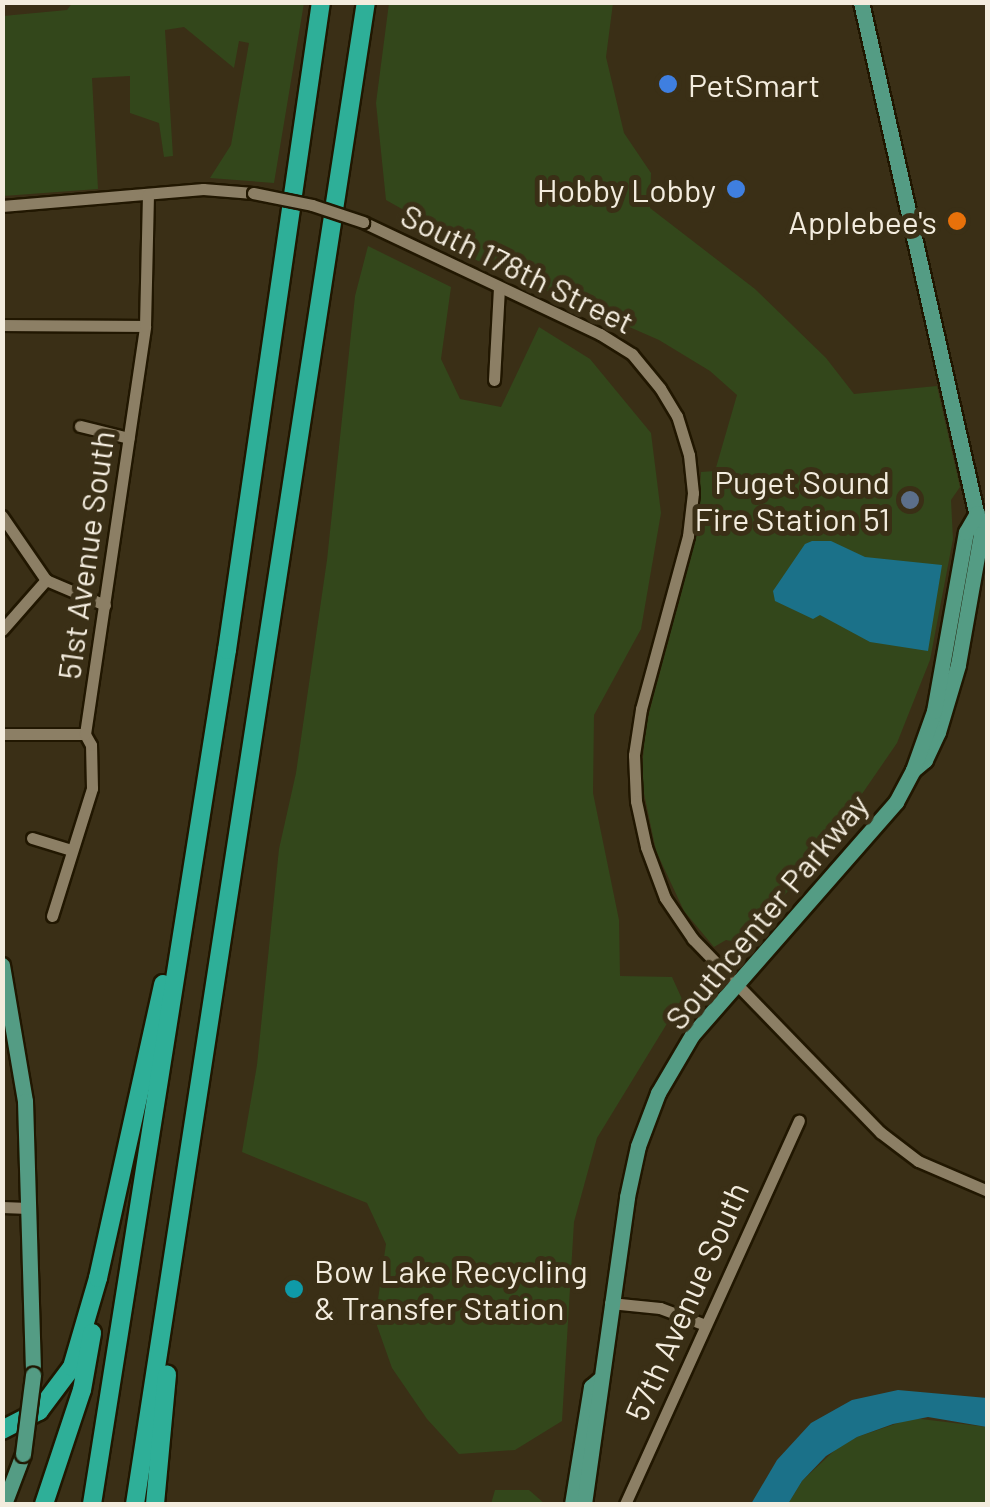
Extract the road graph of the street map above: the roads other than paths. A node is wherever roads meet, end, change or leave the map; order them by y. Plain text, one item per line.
1 (321, 2) edge
2 (366, 2) edge
3 (861, 2) edge
4 (148, 194) junction
5 (2, 206) edge
6 (499, 287) junction
7 (2, 325) edge
8 (145, 326) junction
9 (494, 380) dead end
10 (80, 426) dead end
11 (129, 438) junction
12 (982, 513) edge
13 (4, 523) edge
14 (46, 580) junction
15 (105, 605) junction
16 (2, 630) edge
17 (2, 734) edge
18 (85, 734) junction
19 (32, 838) dead end
20 (71, 850) junction
21 (186, 902) junction
22 (52, 916) dead end
23 (3, 972) edge
24 (736, 984) junction
25 (799, 1120) dead end
26 (988, 1191) edge
27 (2, 1207) edge
28 (28, 1208) junction
29 (178, 1235) junction
30 (98, 1278) junction
31 (610, 1304) junction
32 (703, 1324) junction
33 (599, 1380) junction
34 (2, 1430) edge
35 (4, 1504) edge
36 (44, 1504) edge
37 (92, 1504) edge
38 (135, 1504) edge
39 (155, 1504) edge
40 (572, 1504) edge
41 (584, 1504) edge
42 (625, 1504) edge

1 - 21 highway
2 - 29 highway
3 - 12 main road, Southcenter Parkway
4 - 5 street, South 178th Street
4 - 6 street, South 178th Street, bridge
4 - 8 street, 51st Avenue South
6 - 9 street
6 - 24 street, South 178th Street
7 - 8 street
8 - 11 street, 51st Avenue South
10 - 11 street
11 - 15 street, 51st Avenue South
12 - 24 main road, Southcenter Parkway
13 - 14 street
14 - 15 street
14 - 16 street
15 - 18 street, 51st Avenue South
17 - 18 street
18 - 20 street, 51st Avenue South
19 - 20 street
20 - 22 street, 51st Avenue South
21 - 30 highway
21 - 37 highway
23 - 28 main road
24 - 26 street, South 178th Street
24 - 31 main road, Southcenter Parkway
25 - 32 street, 57th Avenue South
27 - 28 street
28 - 35 main road, bridge
29 - 38 highway
29 - 39 highway
30 - 34 highway
30 - 36 highway
31 - 32 street
31 - 33 main road, Southcenter Parkway
32 - 42 street, 57th Avenue South
33 - 40 main road, Southcenter Parkway
33 - 41 main road, Southcenter Parkway

